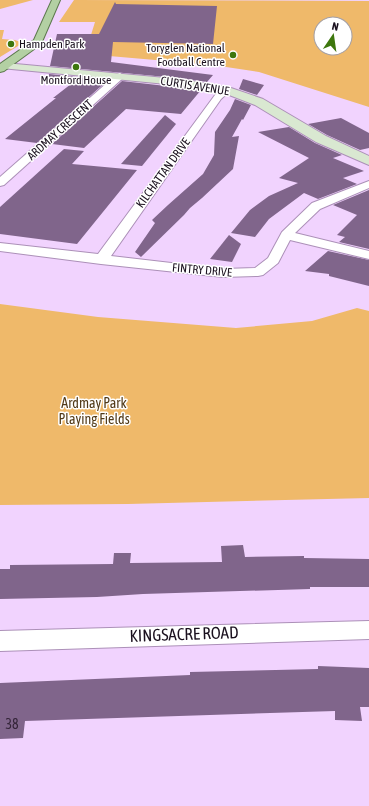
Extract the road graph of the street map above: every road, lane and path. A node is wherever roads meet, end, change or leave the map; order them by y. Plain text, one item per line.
1 (56, 0) edge
2 (3, 67) edge
3 (120, 76) junction
4 (228, 90) junction
5 (369, 161) edge
6 (0, 183) edge
7 (369, 184) edge
8 (286, 235) junction
9 (0, 247) edge
10 (369, 255) edge
11 (101, 260) junction
12 (369, 630) edge
13 (0, 641) edge

1 - 2 main road
2 - 3 street, CURTIS AVENUE
3 - 4 street, CURTIS AVENUE
3 - 6 street, ARDMAY CRESCENT
4 - 5 street, CURTIS AVENUE
4 - 11 street, KILCHATTAN DRIVE
7 - 8 street, FINTRY DRIVE
8 - 10 street
8 - 11 street, FINTRY DRIVE
9 - 11 street, FINTRY DRIVE
12 - 13 street, KINGSACRE ROAD

